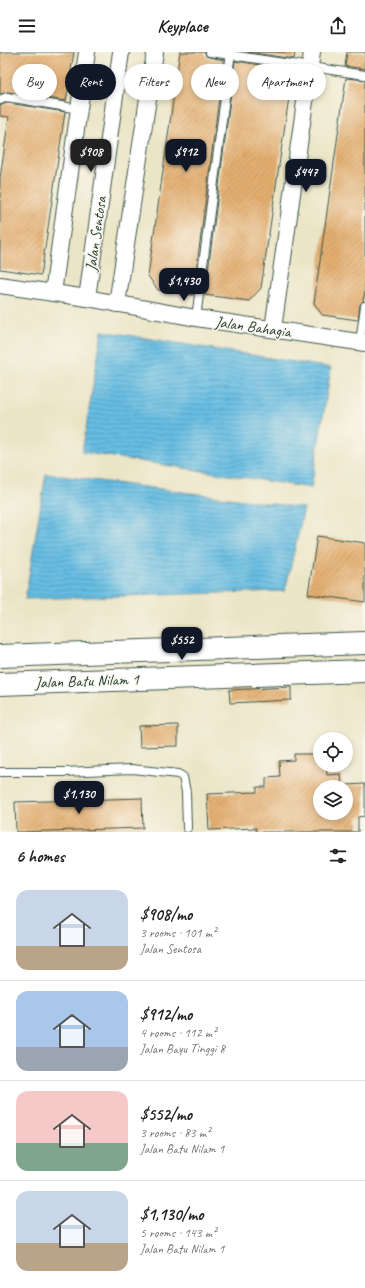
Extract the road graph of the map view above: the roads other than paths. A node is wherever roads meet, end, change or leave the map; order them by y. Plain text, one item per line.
1 (87, 52) edge
2 (121, 52) edge
3 (155, 52) edge
4 (210, 52) edge
5 (231, 53) edge
6 (311, 59) edge
7 (365, 75) edge
8 (0, 100) edge
9 (79, 109) junction
10 (0, 285) edge
11 (53, 293) junction
12 (87, 298) junction
13 (117, 304) junction
14 (365, 306) edge
15 (196, 318) junction
16 (273, 330) junction
17 (362, 342) edge
18 (365, 643) edge
19 (0, 656) edge
20 (365, 671) edge
21 (0, 684) edge
22 (0, 772) edge
23 (187, 828) dead end

1 - 9 street
2 - 12 street, Jalan Sentosa
3 - 13 street
4 - 5 lane
5 - 6 lane
5 - 15 lane
6 - 7 lane
6 - 16 street
8 - 9 lane
9 - 11 street
10 - 11 street, Jalan Bahagia
11 - 12 street, Jalan Bahagia
12 - 13 street, Jalan Bahagia
13 - 15 street, Jalan Bahagia
14 - 17 lane
15 - 16 street, Jalan Bahagia
16 - 17 street, Jalan Bahagia
18 - 19 main road, Jalan Batu Nilam 1
20 - 21 main road, Jalan Batu Nilam 1
22 - 23 lane

